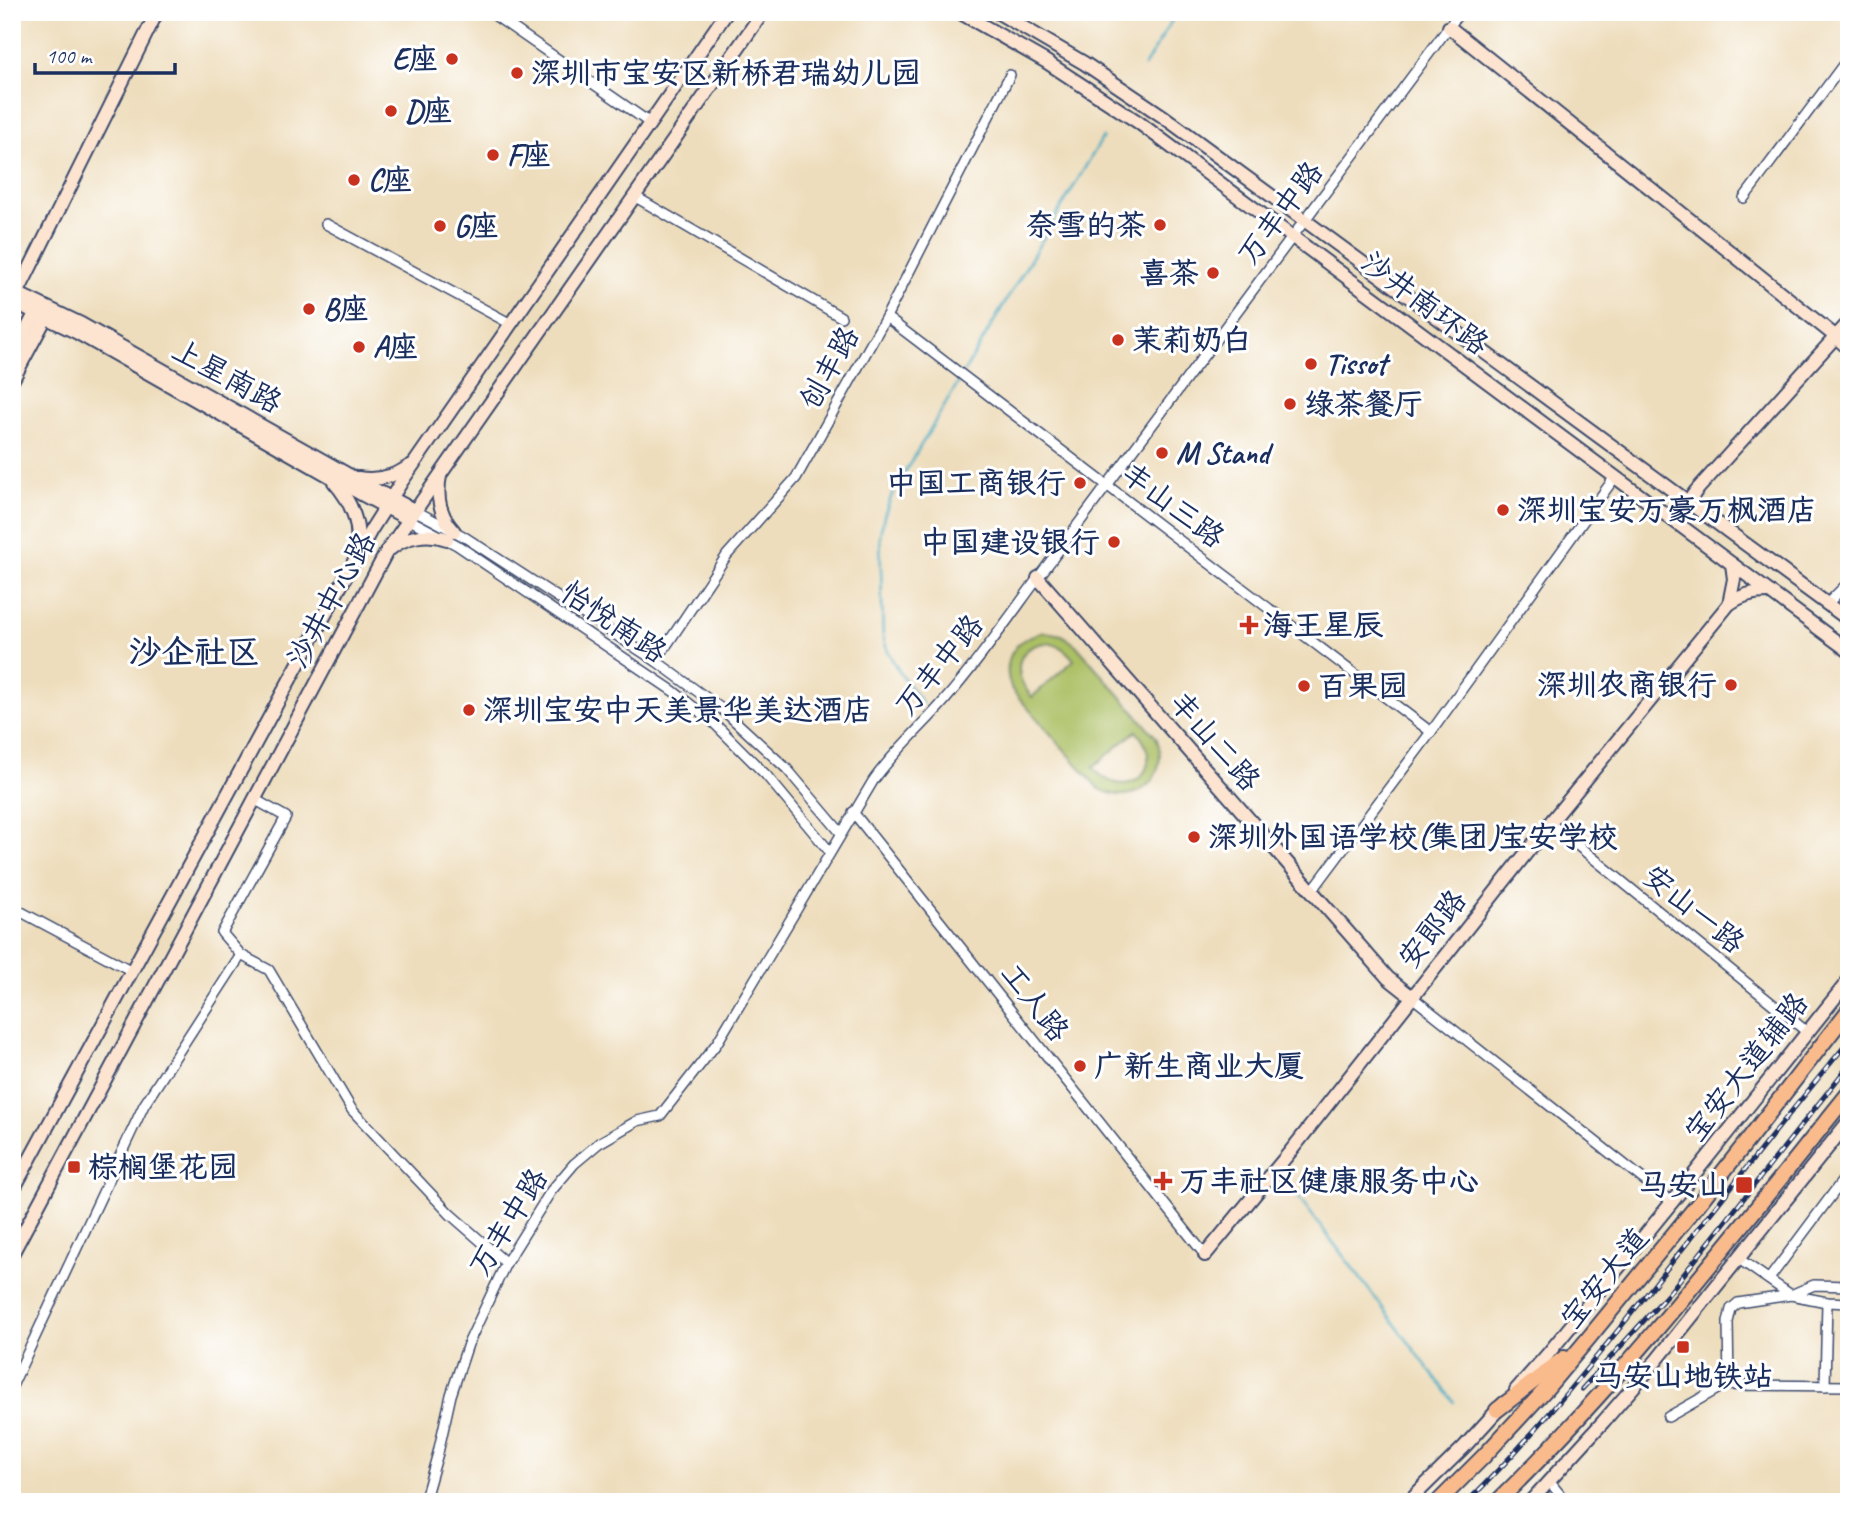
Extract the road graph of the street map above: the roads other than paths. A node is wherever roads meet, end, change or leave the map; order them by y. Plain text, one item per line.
1 (157, 12) edge
2 (490, 12) edge
3 (727, 12) edge
4 (763, 12) edge
5 (959, 12) edge
6 (998, 12) edge
7 (1460, 12) edge
8 (1449, 27) junction
9 (1849, 57) edge
10 (1010, 75) dead end
11 (650, 123) junction
12 (635, 196) junction
13 (1744, 198) dead end
14 (1305, 220) junction
15 (326, 224) dead end
16 (1293, 237) junction
17 (14, 295) edge
18 (43, 311) junction
19 (841, 317) dead end
20 (886, 317) junction
21 (1849, 322) edge
22 (511, 324) junction
23 (1835, 336) junction
24 (1849, 349) edge
25 (12, 357) edge
26 (12, 381) edge
27 (415, 461) junction
28 (442, 470) junction
29 (323, 472) junction
30 (350, 476) junction
31 (1615, 477) junction
32 (1107, 485) junction
33 (1688, 502) junction
34 (388, 503) junction
35 (411, 514) junction
36 (450, 535) junction
37 (387, 551) junction
38 (354, 560) junction
39 (1732, 565) junction
40 (1038, 578) junction
41 (1849, 582) edge
42 (1769, 592) junction
43 (1729, 604) junction
44 (1827, 604) junction
45 (1849, 620) edge
46 (1849, 651) edge
47 (656, 661) junction
48 (1432, 732) junction
49 (254, 799) junction
50 (853, 812) junction
51 (1550, 823) junction
52 (841, 833) junction
53 (830, 852) junction
54 (1312, 891) junction
55 (12, 907) edge
56 (242, 955) junction
57 (132, 971) junction
58 (1849, 980) edge
59 (1412, 997) junction
60 (1849, 1010) edge
61 (1807, 1032) junction
62 (1849, 1093) edge
63 (1849, 1121) edge
64 (1849, 1172) edge
65 (12, 1192) edge
66 (1672, 1202) junction
67 (12, 1254) edge
68 (1205, 1255) joint
69 (1739, 1259) junction
70 (506, 1263) junction
71 (1769, 1279) junction
72 (1849, 1286) edge
73 (1791, 1295) junction
74 (1826, 1302) junction
75 (1849, 1303) edge
76 (1587, 1340) junction
77 (1728, 1385) junction
78 (12, 1386) edge
79 (1825, 1386) junction
80 (1849, 1387) edge
81 (1497, 1410) junction
82 (1668, 1417) dead end
83 (1549, 1481) junction
84 (424, 1502) edge
85 (1408, 1502) edge
86 (1438, 1502) edge
87 (1497, 1502) edge
88 (1530, 1502) edge
89 (1566, 1502) edge

1 - 17 street
2 - 11 street
3 - 11 street, 沙井中心路
4 - 12 street, 沙井中心路
5 - 16 street, 沙井南环路
6 - 14 street, 沙井南环路
7 - 8 street, 万丰中路
8 - 14 street, 万丰中路
8 - 23 street
9 - 13 street
10 - 20 street, 创丰路
11 - 22 street, 沙井中心路
12 - 19 street
12 - 28 street, 沙井中心路
14 - 16 street, 万丰中路
14 - 33 street, 沙井南环路
15 - 22 street
16 - 31 street, 沙井南环路
16 - 32 street, 万丰中路
17 - 18 street, 上星南路
18 - 25 street
18 - 26 street
18 - 29 street, 上星南路
18 - 30 street, 上星南路
20 - 32 street, 丰山三路
20 - 47 street, 创丰路
21 - 23 street
22 - 27 street, 沙井中心路
23 - 24 street
23 - 33 street
27 - 30 street
27 - 34 street, 沙井中心路
28 - 35 street, 沙井中心路
28 - 36 street
29 - 34 street, 上星南路
29 - 38 street
30 - 34 street, 上星南路
31 - 39 street, 沙井南环路
31 - 48 street
32 - 40 street, 万丰中路
32 - 48 street, 丰山三路
33 - 44 street, 沙井南环路
34 - 35 street, 上星南路
34 - 38 street, 沙井中心路
35 - 36 street, 怡悦南路
35 - 37 street, 沙井中心路
36 - 37 street
36 - 47 street, 怡悦南路
36 - 53 street, 怡悦南路
37 - 49 street, 沙井中心路
38 - 57 street, 沙井中心路
39 - 42 street, 沙井南环路
39 - 43 street
40 - 50 street, 万丰中路
40 - 54 street, 丰山二路
41 - 44 street
42 - 43 street
42 - 46 street, 沙井南环路
43 - 51 street, 安郎路
44 - 45 street, 沙井南环路
47 - 52 street, 怡悦南路
48 - 54 street
49 - 56 street
49 - 67 street, 沙井中心路
50 - 52 street, 万丰中路
50 - 68 street, 工人路
51 - 59 street, 安郎路
51 - 61 street, 安山一路
52 - 53 street, 万丰中路
53 - 70 street, 万丰中路
54 - 59 street, 丰山二路
55 - 57 street
56 - 70 street
56 - 78 street
57 - 65 street, 沙井中心路
58 - 61 street, 宝安大道辅路
59 - 66 street
59 - 68 street, 安郎路
60 - 76 main road, 宝安大道
61 - 66 street, 宝安大道辅路
62 - 87 main road
63 - 69 street
64 - 71 street
66 - 81 street, 宝安大道辅路
69 - 71 street
69 - 83 street
70 - 84 street, 万丰中路
71 - 73 street
72 - 73 street
73 - 74 street
73 - 77 street
74 - 75 street
74 - 79 street
76 - 81 main road
76 - 86 main road, 宝安大道
77 - 79 street
77 - 82 street
79 - 80 street
81 - 85 street, 宝安大道辅路
83 - 88 street
83 - 89 street

